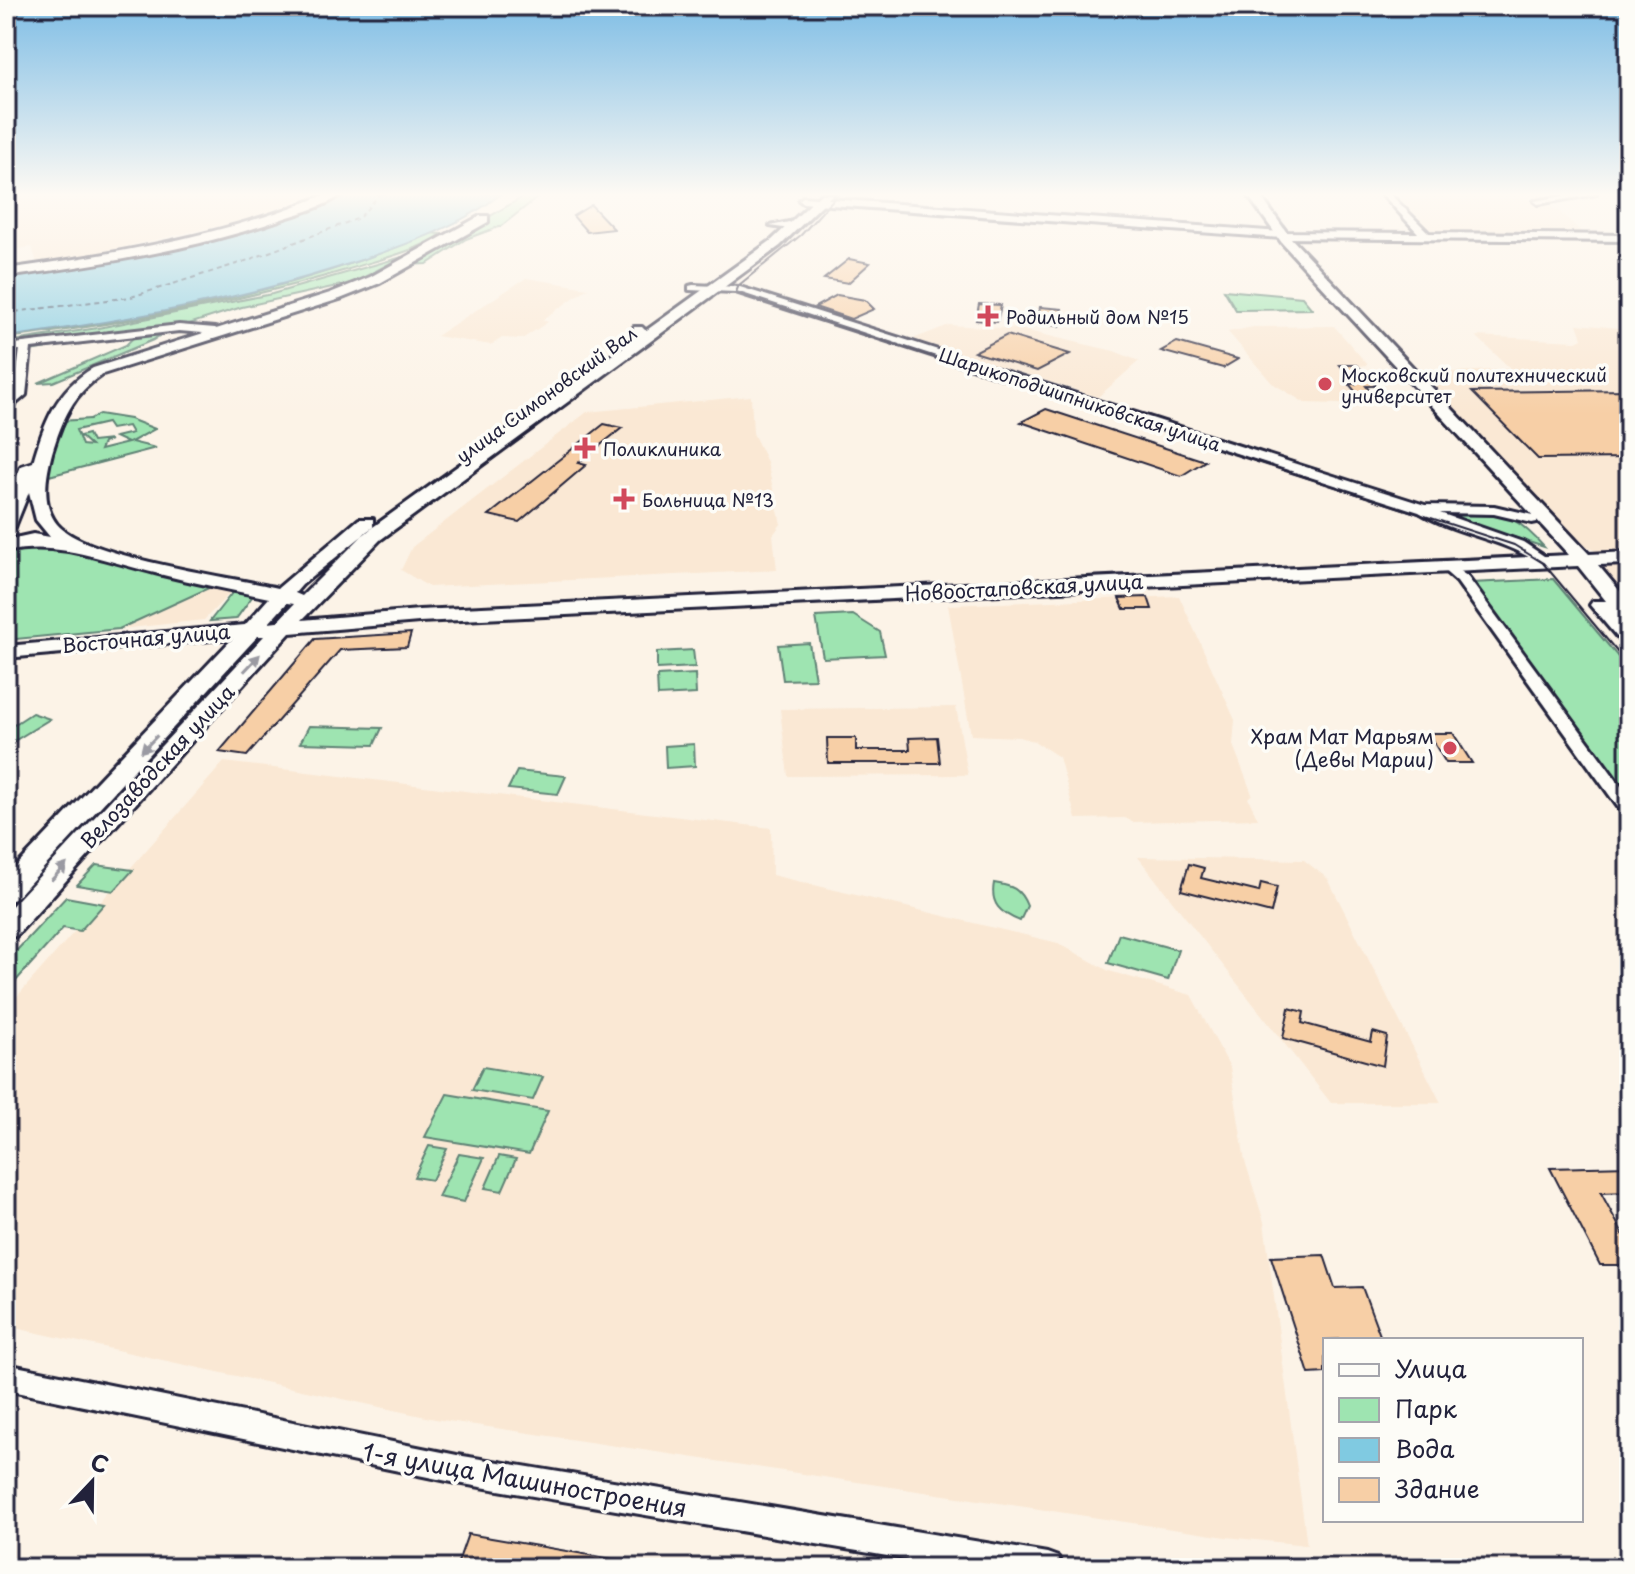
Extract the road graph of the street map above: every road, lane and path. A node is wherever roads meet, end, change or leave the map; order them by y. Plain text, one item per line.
1 (41, 267) edge
2 (391, 267) edge
3 (720, 267) edge
4 (749, 267) edge
5 (1312, 267) edge
6 (6, 272) edge
7 (730, 285) junction
8 (693, 288) junction
9 (710, 290) junction
10 (647, 330) junction
11 (217, 332) junction
12 (26, 346) junction
13 (6, 348) edge
14 (6, 408) edge
15 (1514, 492) junction
16 (1424, 509) junction
17 (1494, 510) junction
18 (1532, 519) junction
19 (6, 527) edge
20 (6, 546) edge
21 (87, 549) junction
22 (323, 556) junction
23 (1629, 558) edge
24 (346, 560) junction
25 (1565, 562) junction
26 (1447, 567) junction
27 (282, 595) junction
28 (308, 602) junction
29 (1629, 615) edge
30 (419, 616) junction
31 (287, 625) junction
32 (253, 628) junction
33 (210, 632) junction
34 (1629, 639) edge
35 (8, 651) edge
36 (220, 666) junction
37 (1629, 810) edge
38 (6, 893) edge
39 (6, 929) edge
40 (6, 1377) edge
41 (1047, 1568) edge

1 - 6 main road
2 - 11 main road
3 - 8 main road, улица Симоновский Вал
4 - 7 main road, улица Симоновский Вал
5 - 15 main road
7 - 9 main road, улица Симоновский Вал
7 - 16 street, Шарикоподшипниковская улица
8 - 9 street
8 - 10 main road, улица Симоновский Вал
9 - 10 main road, улица Симоновский Вал
10 - 22 main road, улица Симоновский Вал
10 - 24 main road, улица Симоновский Вал
11 - 12 street
11 - 19 main road
11 - 21 main road
12 - 13 street
12 - 14 street
15 - 17 street, Шарикоподшипниковская улица
15 - 18 main road
15 - 25 main road
16 - 17 street, Шарикоподшипниковская улица
16 - 25 street, Шарикоподшипниковская улица
17 - 18 street, Шарикоподшипниковская улица
18 - 25 main road
20 - 21 main road
21 - 27 main road, Новоостаповская улица
22 - 24 street
22 - 27 main road, улица Симоновский Вал
23 - 25 main road, Новоостаповская улица
24 - 28 main road, улица Симоновский Вал
25 - 26 main road, Новоостаповская улица
25 - 29 main road, Шарикоподшипниковская улица
25 - 34 main road, Шарикоподшипниковская улица
26 - 30 main road, Новоостаповская улица
26 - 37 street
27 - 28 main road, Новоостаповская улица
27 - 32 main road, Велозаводская улица
28 - 30 main road, Новоостаповская улица
28 - 31 main road, Велозаводская улица
30 - 31 main road, Новоостаповская улица
31 - 32 main road, Восточная улица
39 -> 31 main road, Велозаводская улица
32 - 33 main road, Восточная улица
32 - 36 main road, Велозаводская улица
33 - 35 main road, Восточная улица
33 - 36 main road
36 -> 38 main road, Велозаводская улица
40 - 41 street, 1-я улица Машиностроения

